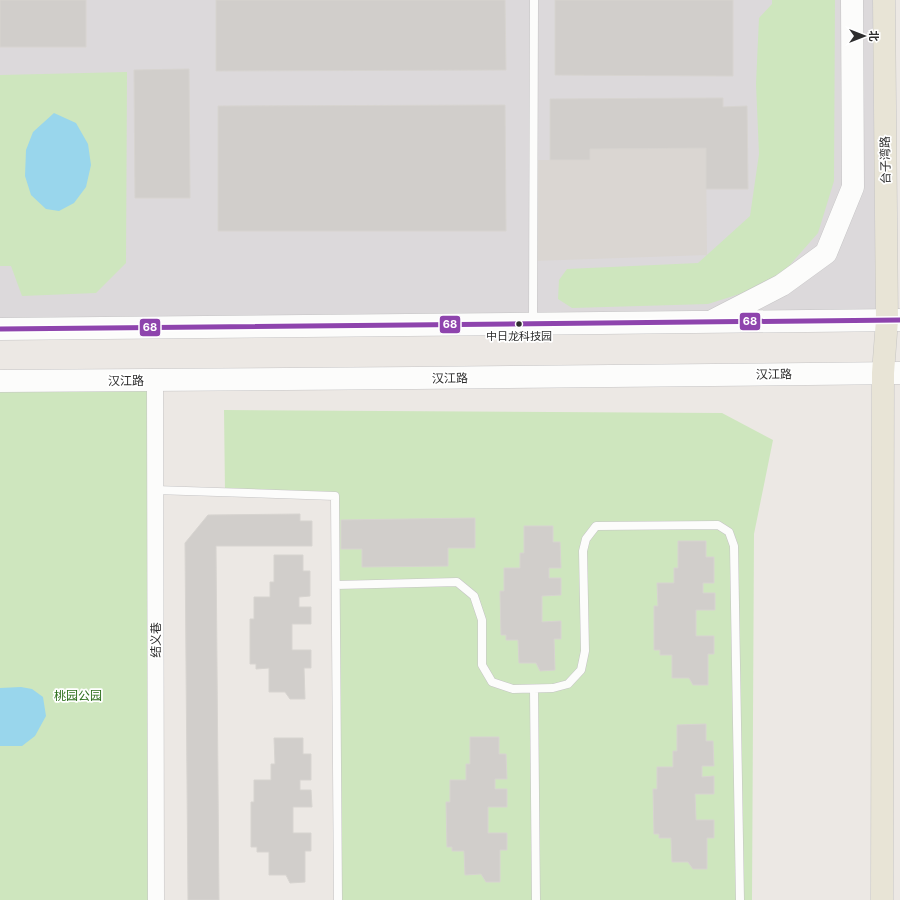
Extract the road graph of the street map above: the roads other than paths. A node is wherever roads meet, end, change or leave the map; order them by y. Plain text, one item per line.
1 (534, 0) edge
2 (852, 0) edge
3 (884, 0) edge
4 (893, 320) edge
5 (710, 322) junction
6 (532, 324) junction
7 (0, 329) edge
8 (891, 373) edge
9 (155, 380) junction
10 (0, 381) edge
11 (155, 490) junction
12 (336, 585) junction
13 (534, 688) junction
14 (156, 900) edge
15 (338, 900) edge
16 (536, 900) edge
17 (740, 900) edge
18 (882, 900) edge

1 - 6 lane
2 - 5 main road
3 - 4 main road, 台子湾路
4 - 5 main road
4 - 8 main road, 台子湾路
5 - 6 main road
6 - 7 main road
8 - 9 main road, 汉江路
8 - 18 main road, 台子湾路
9 - 10 main road, 汉江路
9 - 11 street, 结义巷
11 - 12 lane
11 - 14 street, 结义巷
12 - 13 lane
12 - 15 lane
13 - 16 lane
13 - 17 lane

